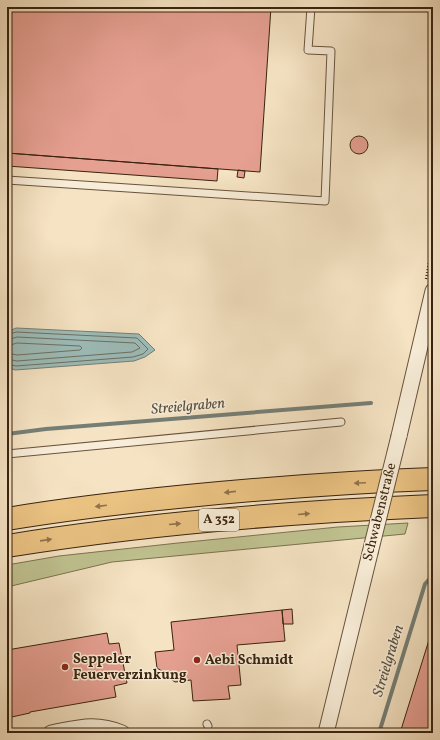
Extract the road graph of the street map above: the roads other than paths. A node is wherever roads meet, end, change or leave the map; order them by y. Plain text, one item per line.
1 (312, 7) edge
2 (7, 180) edge
3 (433, 291) edge
4 (341, 422) dead end
5 (7, 454) edge
6 (433, 479) edge
7 (433, 506) edge
8 (7, 519) edge
9 (7, 546) edge
10 (51, 733) edge
11 (122, 733) edge
12 (326, 733) edge

1 - 2 lane
3 - 12 street, Schwabenstraße, bridge
4 - 5 lane
6 -> 8 highway, A 352
9 -> 7 highway, A 352
10 - 11 street

